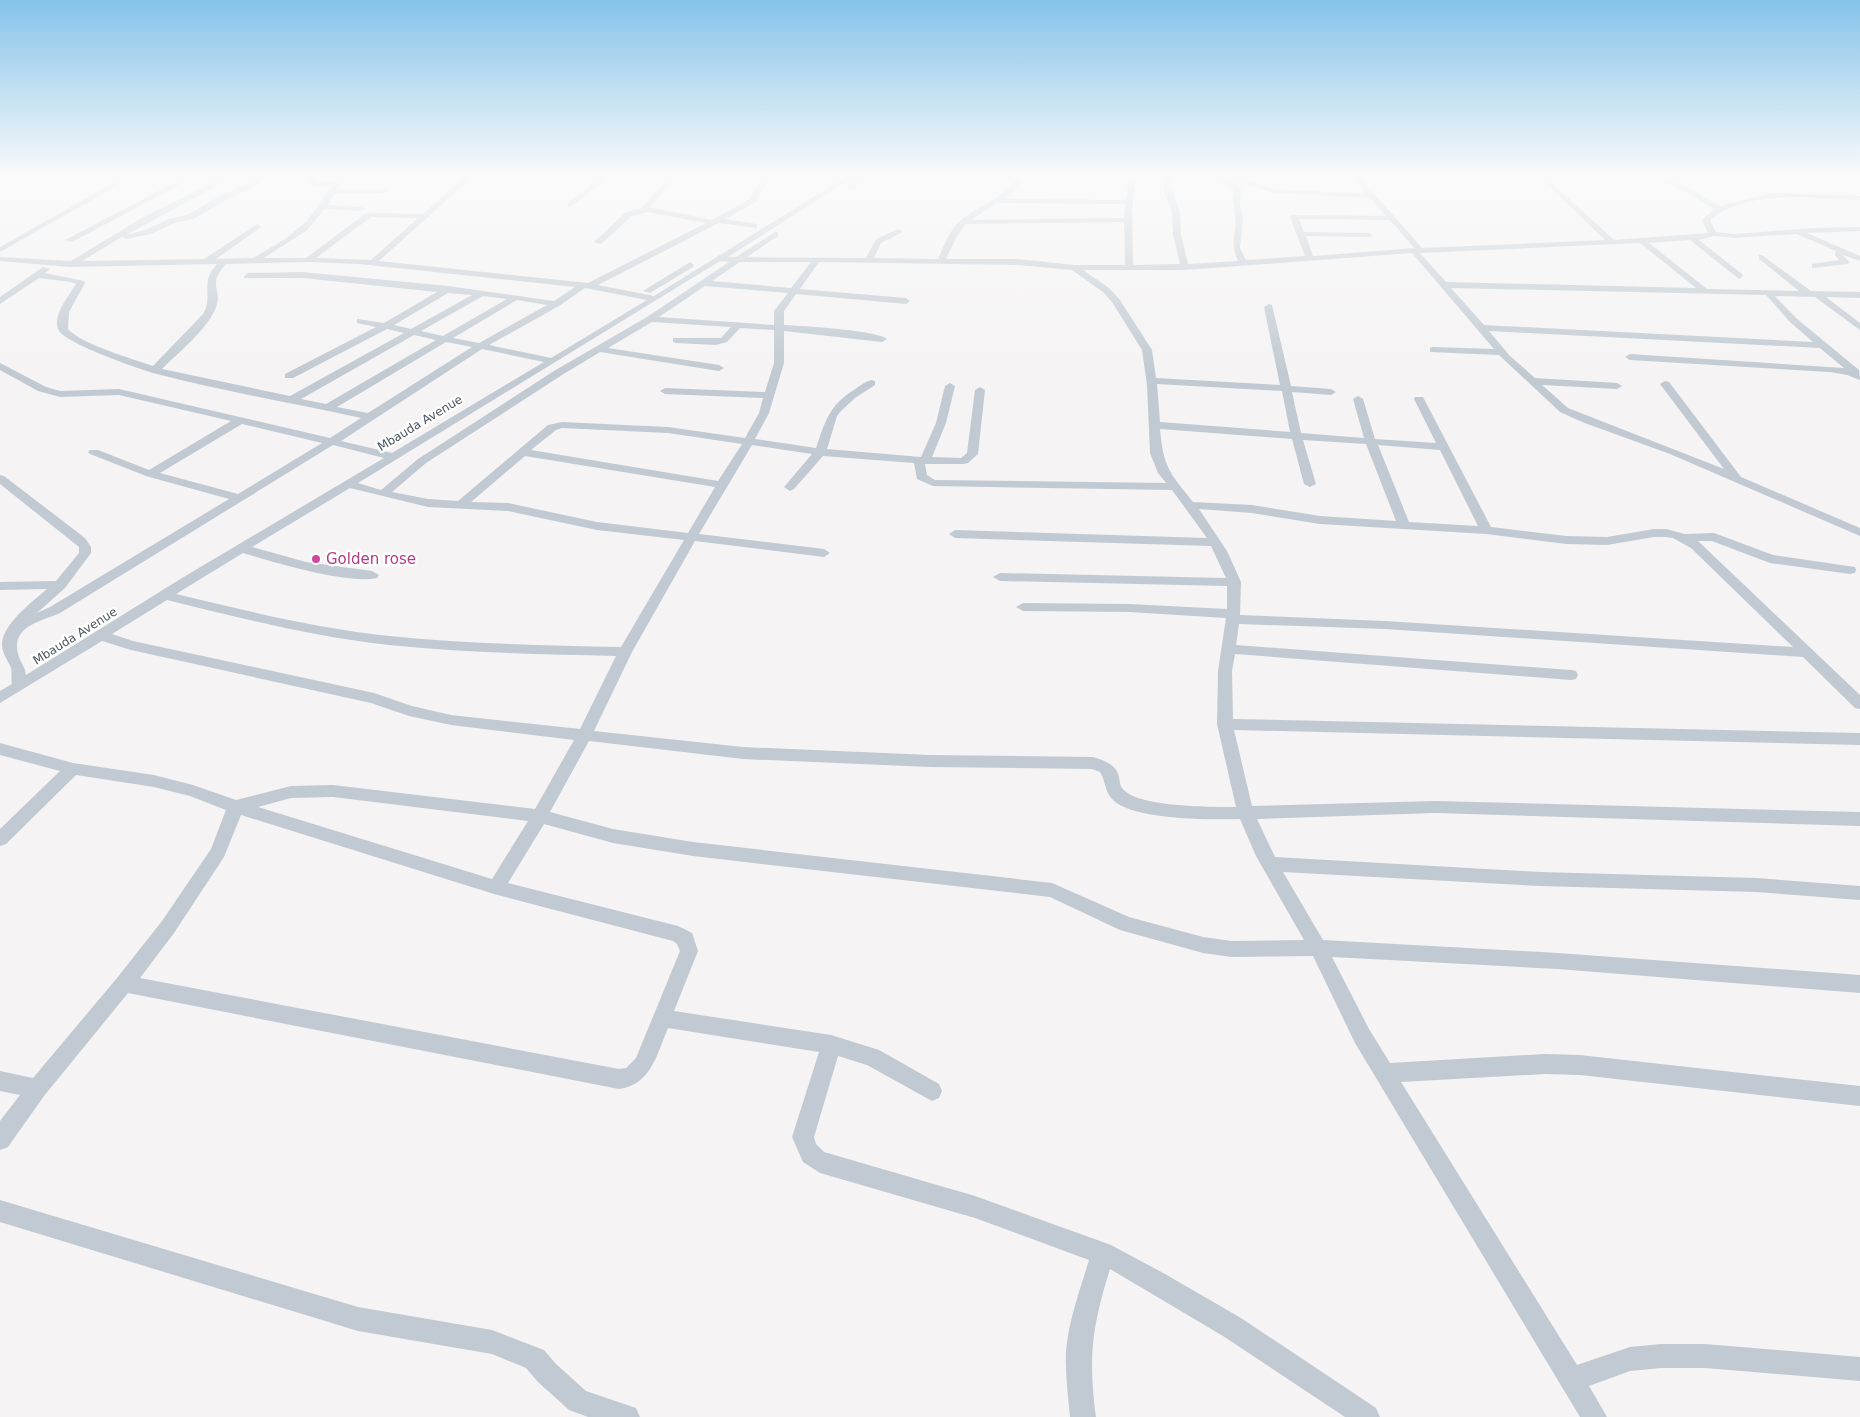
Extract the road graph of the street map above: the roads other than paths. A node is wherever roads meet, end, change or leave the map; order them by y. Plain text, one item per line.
1 (18, 240) edge
2 (113, 240) edge
3 (237, 240) edge
4 (285, 240) edge
5 (335, 240) edge
6 (398, 240) edge
7 (681, 240) edge
8 (750, 240) edge
9 (768, 240) edge
10 (877, 240) edge
11 (950, 240) edge
12 (1129, 240) edge
13 (1178, 240) edge
14 (1237, 240) edge
15 (1304, 240) edge
16 (1408, 240) edge
17 (1657, 240) edge
18 (1695, 240) edge
19 (1815, 240) edge
20 (1642, 241) junction
21 (1612, 242) joint
22 (0, 250) edge
23 (1840, 251) junction
24 (1418, 253) junction
25 (1762, 257) dead end
26 (1310, 258) junction
27 (0, 259) edge
28 (720, 259) junction
29 (1860, 259) edge
30 (308, 260) junction
31 (740, 260) junction
32 (869, 260) junction
33 (224, 261) junction
34 (256, 261) junction
35 (816, 261) junction
36 (941, 261) junction
37 (206, 262) junction
38 (373, 262) junction
39 (695, 262) dead end
40 (1243, 263) junction
41 (53, 264) junction
42 (71, 264) junction
43 (1815, 266) dead end
44 (1130, 267) junction
45 (1185, 267) junction
46 (1074, 268) junction
47 (39, 275) junction
48 (248, 276) dead end
49 (1738, 276) dead end
50 (704, 283) junction
51 (1445, 285) junction
52 (587, 286) junction
53 (448, 290) junction
54 (793, 292) junction
55 (1706, 292) junction
56 (482, 293) junction
57 (1769, 294) junction
58 (640, 295) junction
59 (1814, 295) junction
60 (1860, 295) edge
61 (516, 296) junction
62 (653, 298) junction
63 (0, 301) edge
64 (906, 301) dead end
65 (556, 304) junction
66 (1269, 306) dead end
67 (650, 319) junction
68 (360, 321) dead end
69 (384, 326) junction
70 (737, 326) junction
71 (1860, 327) edge
72 (778, 328) junction
73 (1481, 328) junction
74 (410, 332) junction
75 (445, 339) junction
76 (882, 339) dead end
77 (676, 340) dead end
78 (1821, 344) junction
79 (479, 347) junction
80 (598, 349) junction
81 (1433, 350) dead end
82 (1502, 352) junction
83 (1630, 357) dead end
84 (551, 361) junction
85 (0, 366) edge
86 (719, 368) dead end
87 (156, 370) junction
88 (289, 376) dead end
89 (1152, 381) junction
90 (1532, 381) junction
91 (871, 383) dead end
92 (1665, 384) dead end
93 (950, 386) dead end
94 (1617, 386) dead end
95 (980, 390) dead end
96 (1287, 390) junction
97 (665, 391) dead end
98 (1331, 392) dead end
99 (769, 395) junction
100 (293, 399) junction
101 (1358, 399) dead end
102 (1419, 399) dead end
103 (327, 408) junction
104 (370, 417) junction
105 (241, 420) junction
106 (1154, 425) junction
107 (1296, 434) junction
108 (749, 441) junction
109 (331, 442) junction
110 (1371, 442) junction
111 (1443, 447) junction
112 (94, 452) dead end
113 (521, 452) junction
114 (820, 452) junction
115 (392, 456) junction
116 (922, 460) junction
117 (150, 474) junction
118 (0, 478) edge
119 (1738, 480) junction
120 (347, 484) junction
121 (1310, 484) dead end
122 (721, 485) junction
123 (790, 487) dead end
124 (1175, 487) junction
125 (383, 494) junction
126 (240, 498) junction
127 (1189, 504) junction
128 (460, 505) junction
129 (1404, 525) junction
130 (1486, 530) junction
131 (1860, 532) edge
132 (954, 534) dead end
133 (692, 537) junction
134 (1686, 538) junction
135 (1215, 542) junction
136 (242, 548) junction
137 (824, 553) dead end
138 (1850, 570) dead end
139 (372, 575) dead end
140 (1000, 577) dead end
141 (1234, 582) junction
142 (60, 585) junction
143 (0, 586) edge
144 (165, 595) junction
145 (1023, 607) dead end
146 (1233, 617) junction
147 (15, 628) junction
148 (102, 636) junction
149 (1229, 649) junction
150 (625, 652) junction
151 (1808, 653) junction
152 (1571, 675) dead end
153 (19, 686) junction
154 (0, 698) edge
155 (1860, 704) edge
156 (1225, 724) junction
157 (584, 736) junction
158 (1860, 739) edge
159 (0, 748) edge
160 (73, 769) junction
161 (236, 807) junction
162 (1245, 811) junction
163 (539, 816) junction
164 (1860, 819) edge
165 (0, 838) edge
166 (1271, 864) junction
167 (496, 888) junction
168 (1860, 893) edge
169 (1318, 948) junction
170 (124, 984) junction
171 (1860, 984) edge
172 (661, 1018) junction
173 (831, 1044) junction
174 (1385, 1073) junction
175 (0, 1081) edge
176 (37, 1089) junction
177 (932, 1091) dead end
178 (1860, 1096) edge
179 (0, 1139) edge
180 (0, 1211) edge
181 (1103, 1253) junction
182 (1860, 1369) edge
183 (1571, 1380) junction
184 (627, 1417) edge
185 (1083, 1417) edge
186 (1368, 1417) edge
187 (1594, 1417) edge

1 - 22 street
2 - 42 street
3 - 37 street
4 - 34 street
5 - 30 street
6 - 38 street
7 - 52 street
8 - 28 street, Mbauda Avenue
9 - 31 street
10 - 32 street
11 - 36 street
12 - 44 street
13 - 45 street
14 - 40 street
15 - 26 street
16 - 24 street
17 - 20 street
18 - 49 street
19 - 23 street
20 - 21 street
20 - 55 street
21 - 24 street
23 - 29 street
23 - 43 street
24 - 26 street
24 - 51 street
25 - 59 street
26 - 40 street
27 - 41 street
28 - 31 street
28 - 62 street, Mbauda Avenue
30 - 34 street
30 - 38 street
31 - 35 street
31 - 50 street
32 - 35 street
32 - 36 street
33 - 34 street
33 - 37 street
33 - 87 street
35 - 54 street
36 - 46 street
37 - 42 street
38 - 52 street
39 - 58 street
40 - 45 street
41 - 42 street
41 - 47 street
44 - 45 street
44 - 46 street
46 - 89 street
47 - 63 street
47 - 87 street
48 - 53 street
50 - 54 street
50 - 67 street
51 - 55 street
51 - 73 street
52 - 58 street
52 - 65 street
53 - 56 street
53 - 69 street
54 - 64 street
54 - 72 street
55 - 57 street
56 - 61 street
56 - 74 street
57 - 59 street
57 - 78 street
58 - 62 street
59 - 60 street
59 - 71 street
61 - 65 street
61 - 75 street
62 - 84 street, Mbauda Avenue
65 - 79 street
66 - 96 street
67 - 70 street
67 - 80 street
68 - 69 street
69 - 74 street
69 - 88 street
70 - 72 street
70 - 77 street
72 - 76 street
72 - 99 street
73 - 78 street
73 - 82 street
74 - 75 street
74 - 100 street
75 - 79 street
75 - 103 street
78 - 83 street
79 - 84 street
79 - 104 street
80 - 86 street
80 - 125 street
81 - 82 street
82 - 90 street
84 - 115 street, Mbauda Avenue
85 - 105 street
87 - 100 street
89 - 96 street
89 - 106 street
90 - 94 street
90 - 119 street
91 - 114 street
92 - 119 street
93 - 116 street
95 - 116 street
96 - 98 street
96 - 107 street
97 - 99 street
99 - 108 street
100 - 103 street
101 - 110 street
102 - 111 street
103 - 104 street
104 - 109 street
105 - 109 street
105 - 117 street
106 - 107 street
106 - 124 street
107 - 110 street
107 - 121 street
108 - 113 street
108 - 114 street
108 - 122 street
109 - 115 street
109 - 126 street
110 - 111 street
110 - 129 street
111 - 130 street
112 - 117 street
113 - 122 street
113 - 128 street
114 - 116 street
114 - 123 street
115 - 120 street, Mbauda Avenue
116 - 124 street
117 - 126 street
118 - 142 street
119 - 131 street
120 - 125 street
120 - 136 street, Mbauda Avenue
122 - 133 street
124 - 127 street
125 - 128 street
126 - 147 street
127 - 129 street
127 - 135 street
128 - 133 street
129 - 130 street
130 - 134 street
132 - 135 street
133 - 137 street
133 - 150 street
134 - 138 street
134 - 151 street
135 - 141 street
136 - 139 street
136 - 144 street, Mbauda Avenue
140 - 141 street
141 - 146 street
142 - 143 street
142 - 147 street
144 - 148 street, Mbauda Avenue
144 - 150 street
145 - 146 street
146 - 149 street
146 - 151 street
147 - 153 street
148 - 153 street, Mbauda Avenue
148 - 157 street
149 - 152 street
149 - 156 street
150 - 157 street
151 - 155 street
153 - 154 street, Mbauda Avenue
156 - 158 street
156 - 162 street
157 - 162 street
157 - 163 street
159 - 160 street
160 - 161 street
160 - 165 street
161 - 163 street
161 - 167 street
161 - 170 street
162 - 164 street
162 - 166 street
163 - 167 street
163 - 169 street
166 - 168 street
166 - 169 street
167 - 172 street
169 - 171 street
169 - 174 street
170 - 172 street
170 - 176 street
172 - 173 street
173 - 177 street
173 - 181 street
174 - 178 street
174 - 183 street
175 - 176 street
176 - 179 street
180 - 184 street
181 - 185 street
181 - 186 street
182 - 183 street
183 - 187 street

